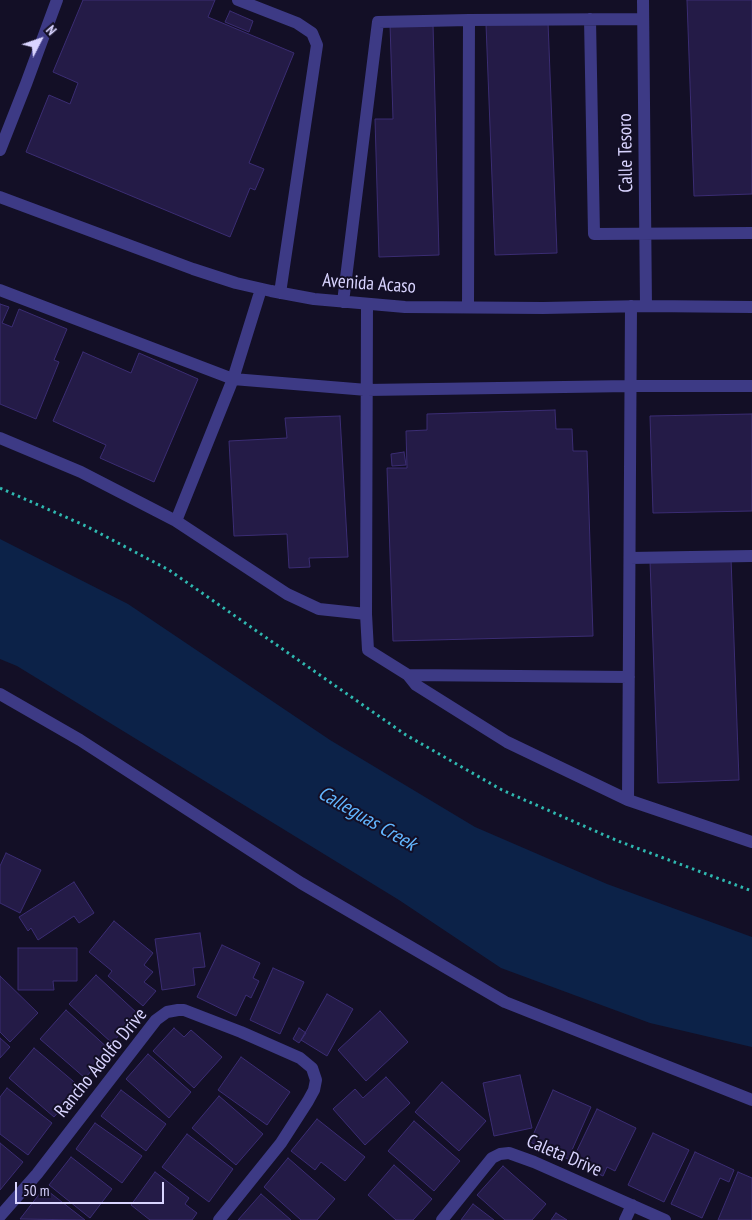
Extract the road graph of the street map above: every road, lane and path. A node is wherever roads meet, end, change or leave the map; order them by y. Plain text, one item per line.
1 (57, 0) edge
2 (238, 0) edge
3 (643, 0) edge
4 (590, 19) junction
5 (643, 19) junction
6 (470, 20) junction
7 (0, 150) edge
8 (0, 197) edge
9 (646, 233) junction
10 (752, 233) edge
11 (261, 289) junction
12 (0, 290) edge
13 (280, 293) junction
14 (343, 302) junction
15 (367, 304) junction
16 (631, 306) junction
17 (646, 306) junction
18 (468, 307) junction
19 (752, 307) edge
20 (233, 379) junction
21 (630, 386) junction
22 (752, 386) edge
23 (368, 390) junction
24 (0, 438) edge
25 (0, 488) edge
26 (176, 521) junction
27 (752, 556) edge
28 (630, 558) junction
29 (366, 614) junction
30 (408, 675) junction
31 (629, 677) junction
32 (0, 694) edge
33 (628, 800) junction
34 (752, 842) edge
35 (752, 890) edge
36 (752, 1100) edge
37 (632, 1205) junction
38 (0, 1216) edge
39 (219, 1220) edge
40 (442, 1220) edge
41 (625, 1220) edge
42 (665, 1220) edge

1 - 7 street
2 - 13 street
3 - 5 street, Calle Tesoro
4 - 5 street
4 - 6 street
4 - 9 street
5 - 9 street, Calle Tesoro
6 - 14 street
6 - 18 street
8 - 11 street, Avenida Acaso
9 - 10 street
9 - 17 street, Calle Tesoro
11 - 13 street, Avenida Acaso
11 - 20 street
12 - 20 street
13 - 14 street, Avenida Acaso
14 - 15 street, Avenida Acaso
15 - 18 street, Avenida Acaso
15 - 23 street
16 - 17 street, Avenida Acaso
16 - 18 street, Avenida Acaso
16 - 21 street
17 - 19 street, Avenida Acaso
20 - 23 street
20 - 26 street
21 - 22 street
21 - 23 street
21 - 28 street
23 - 29 street
24 - 26 street
25 - 35 path
26 - 29 street
27 - 28 street
28 - 31 street
29 - 30 street
30 - 31 street
30 - 33 street
31 - 33 street
32 - 36 street
33 - 34 street
37 - 40 street, Caleta Drive
37 - 41 street
37 - 42 street, Caleta Drive
38 - 39 street, Rancho Adolfo Drive

